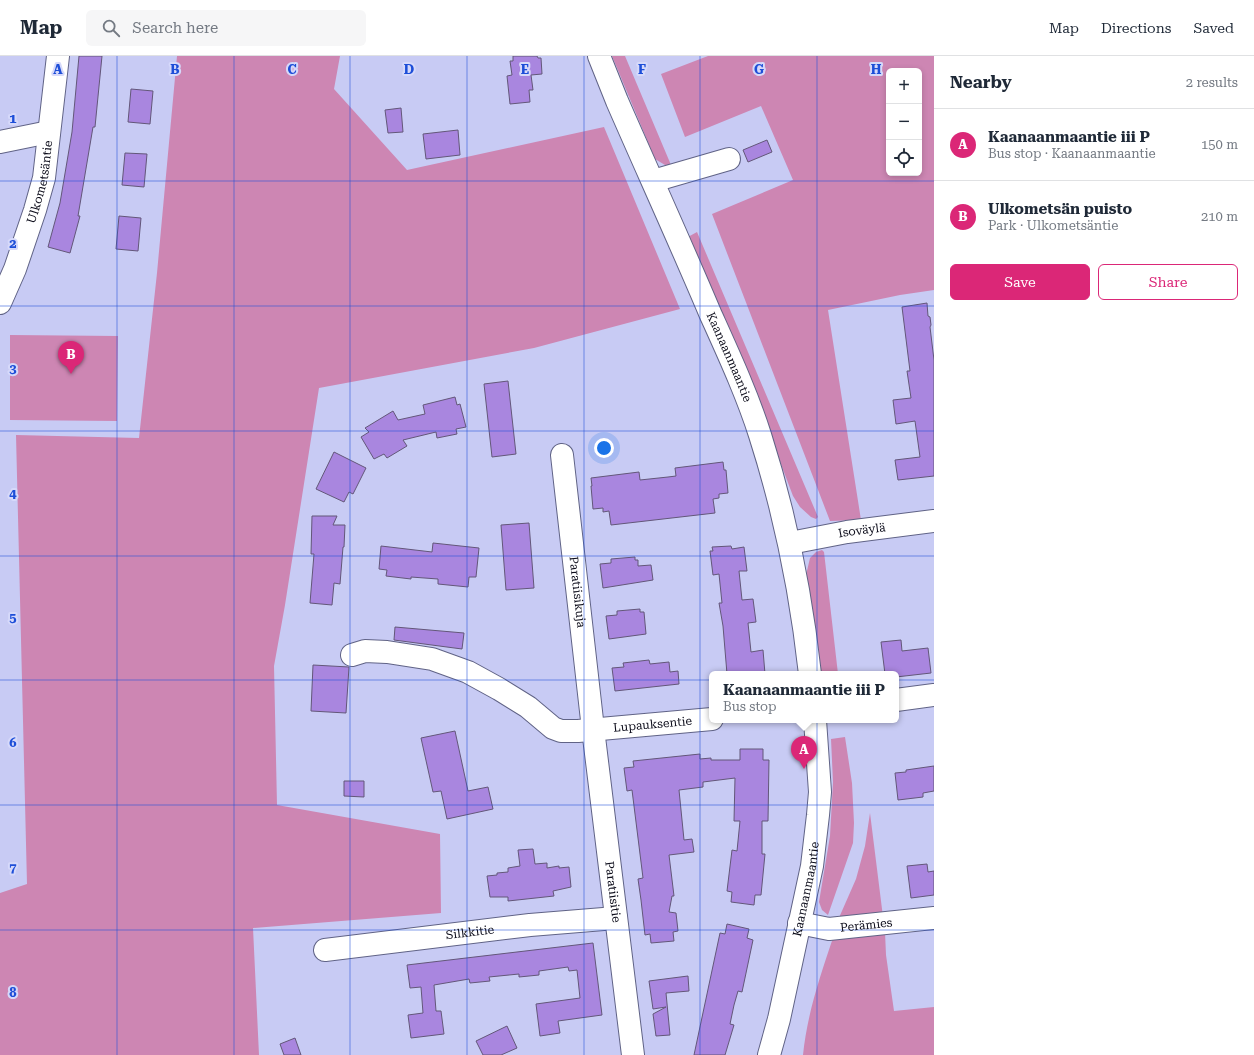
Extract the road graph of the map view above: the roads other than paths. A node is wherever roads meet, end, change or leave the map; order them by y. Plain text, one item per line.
1 (58, 56) edge
2 (599, 56) edge
3 (49, 132) junction
4 (0, 142) edge
5 (729, 159) dead end
6 (653, 181) junction
7 (0, 303) edge
8 (562, 455) dead end
9 (934, 521) edge
10 (790, 543) junction
11 (352, 655) dead end
12 (810, 671) edge
13 (934, 695) edge
14 (899, 700) edge
15 (709, 719) edge
16 (816, 723) edge
17 (593, 729) junction
18 (616, 918) junction
19 (934, 918) edge
20 (799, 923) junction
21 (325, 950) dead end
22 (633, 1055) edge
23 (769, 1055) edge

1 - 3 street, Ulkometsäntie
2 - 6 street, Kaanaanmaantie
3 - 4 street
3 - 7 street, Ulkometsäntie
5 - 6 street
6 - 10 street, Kaanaanmaantie
8 - 17 street, Paratiisikuja
9 - 10 street, Isoväylä
10 - 12 street, Kaanaanmaantie
11 - 17 street, Lupauksentie
13 - 14 street
15 - 17 street, Lupauksentie
16 - 20 street, Kaanaanmaantie
17 - 18 street, Paratiisitie
18 - 21 street, Silkkitie
18 - 22 street, Paratiisitie
19 - 20 street, Perämies
20 - 23 street, Kaanaanmaantie

